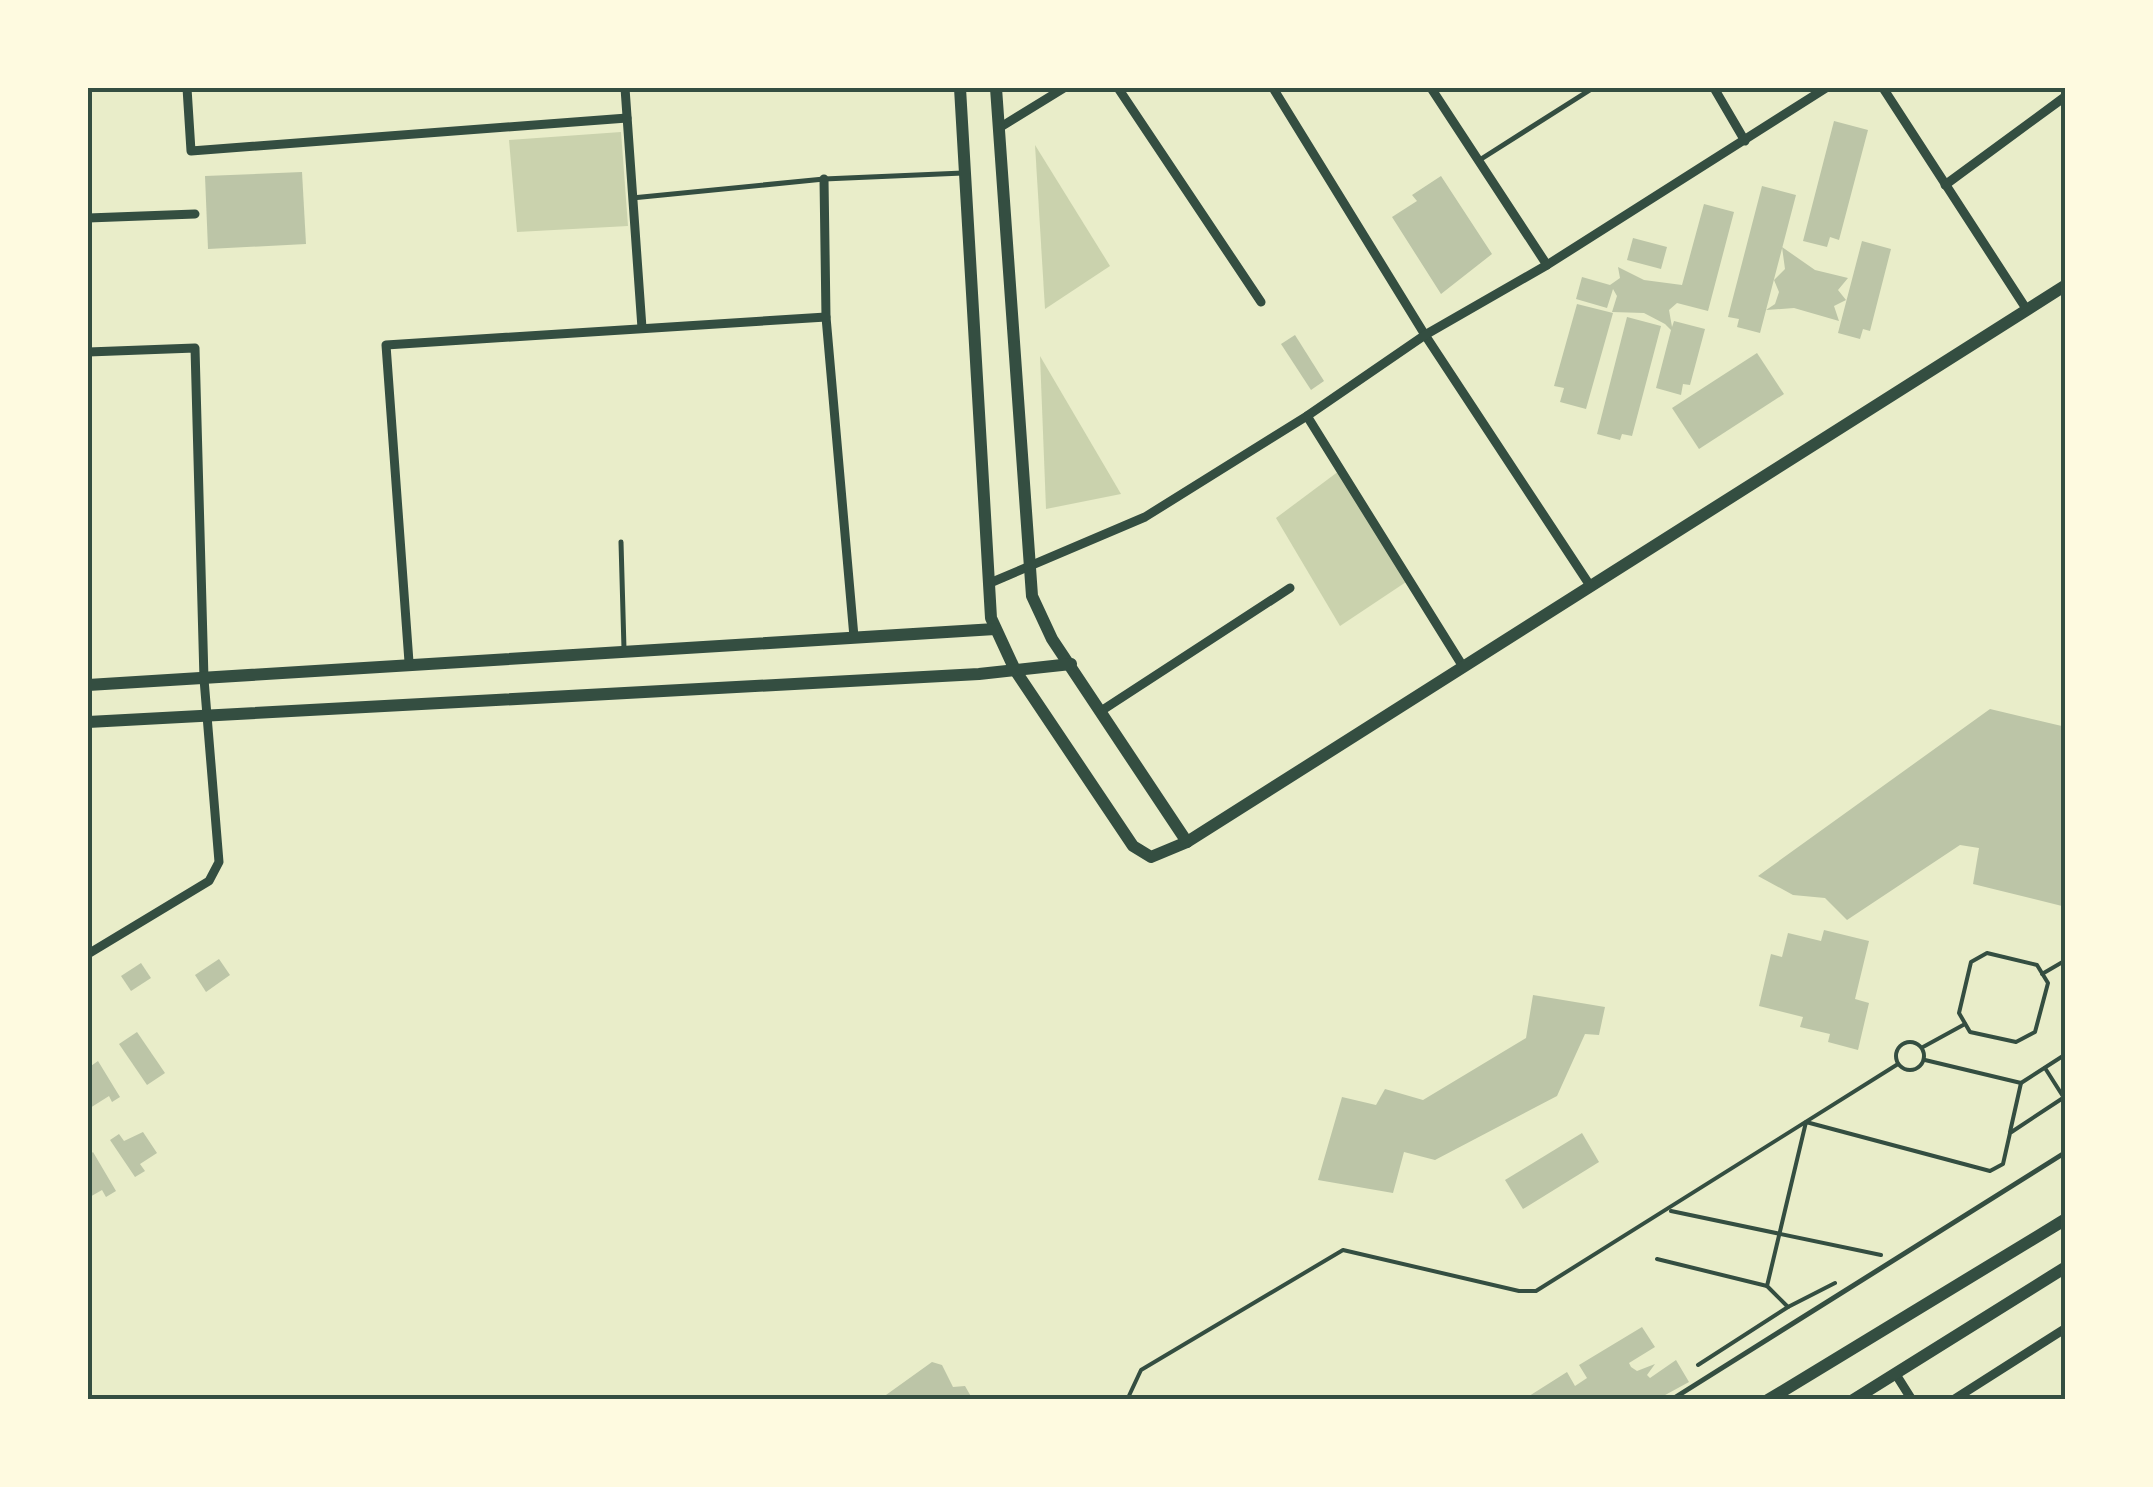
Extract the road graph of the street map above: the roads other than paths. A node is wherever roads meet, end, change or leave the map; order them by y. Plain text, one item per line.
1 (188, 88) edge
2 (625, 88) edge
3 (960, 88) edge
4 (996, 88) edge
5 (1064, 88) edge
6 (1118, 88) edge
7 (1274, 88) edge
8 (1430, 88) edge
9 (1568, 88) edge
10 (1594, 88) edge
11 (1714, 88) edge
12 (1826, 88) edge
13 (1883, 88) edge
14 (1576, 98) junction
15 (2064, 101) edge
16 (627, 118) junction
17 (998, 128) junction
18 (1745, 140) junction
19 (1478, 161) junction
20 (965, 173) junction
21 (824, 179) junction
22 (1945, 186) junction
23 (632, 198) junction
24 (196, 214) dead end
25 (88, 218) edge
26 (1547, 265) junction
27 (2066, 286) edge
28 (1262, 302) dead end
29 (2027, 310) junction
30 (826, 317) junction
31 (642, 328) junction
32 (1425, 335) junction
33 (88, 352) edge
34 (1307, 416) junction
35 (620, 542) dead end
36 (1030, 570) junction
37 (990, 584) junction
38 (1590, 584) junction
39 (1290, 588) dead end
40 (996, 628) junction
41 (854, 637) junction
42 (624, 650) junction
43 (409, 662) junction
44 (1070, 664) junction
45 (1462, 665) junction
46 (1016, 670) junction
47 (204, 679) junction
48 (88, 685) edge
49 (1101, 711) junction
50 (207, 714) junction
51 (88, 722) edge
52 (1187, 842) junction
53 (88, 954) edge
54 (2066, 1152) edge
55 (2066, 1219) edge
56 (2066, 1267) edge
57 (2066, 1328) edge
58 (1896, 1372) junction
59 (1670, 1400) edge
60 (1768, 1400) edge
61 (1853, 1400) edge
62 (1912, 1400) edge
63 (1953, 1400) edge

1 - 16 street
2 - 16 street
3 - 20 main road
4 - 17 main road
5 - 17 street
6 - 28 street
7 - 32 street
8 - 19 street
9 - 14 lane
10 - 14 lane
11 - 18 street
12 - 18 street
13 - 22 street
14 - 19 lane
15 - 22 street
16 - 23 street
17 - 36 main road
18 - 26 street
19 - 26 street
20 - 21 lane
20 - 37 main road
21 - 23 lane
21 - 30 street
22 - 29 street
23 - 31 street
24 - 25 street
26 - 32 street
27 - 29 main road
29 - 38 main road
30 - 31 street
30 - 41 street
31 - 43 street
32 - 34 street
32 - 38 street
33 - 47 street
34 - 36 street
34 - 45 street
35 - 42 lane
36 - 37 street
36 - 44 main road
37 - 40 main road
38 - 45 main road
39 - 49 street
40 - 41 main road
40 - 46 main road
41 - 42 main road
42 - 43 main road
43 - 47 main road
44 - 46 main road
44 - 49 main road
45 - 52 main road
46 - 50 main road
46 - 52 main road
47 - 48 main road
47 - 50 street
49 - 52 main road
50 - 51 main road
50 - 53 street
54 - 59 lane
55 - 60 main road
56 - 58 main road
57 - 63 street
58 - 61 main road
58 - 62 street

